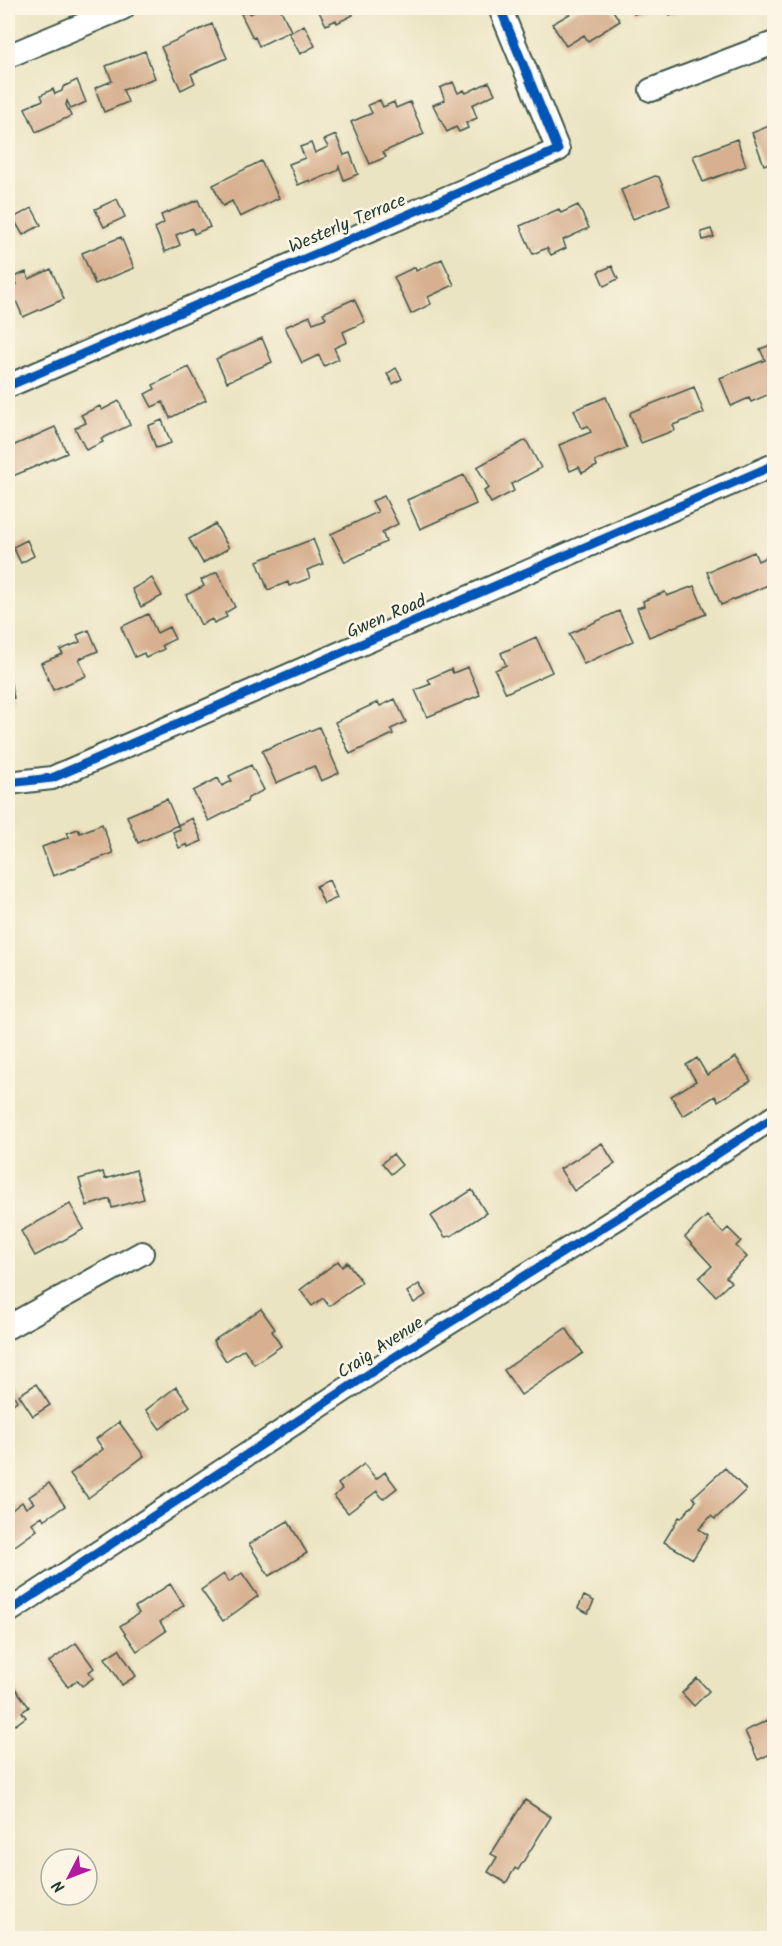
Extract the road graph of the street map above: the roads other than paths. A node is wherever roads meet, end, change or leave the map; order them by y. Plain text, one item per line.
1 (123, 8) edge
2 (500, 8) edge
3 (774, 43) edge
4 (8, 56) edge
5 (651, 90) dead end
6 (8, 386) edge
7 (774, 465) edge
8 (8, 783) edge
9 (774, 1117) edge
10 (142, 1253) dead end
11 (8, 1327) edge
12 (8, 1612) edge

1 - 4 street
2 - 6 street, Westerly Terrace
3 - 5 street
7 - 8 street, Gwen Road
9 - 12 street, Craig Avenue
10 - 11 street

